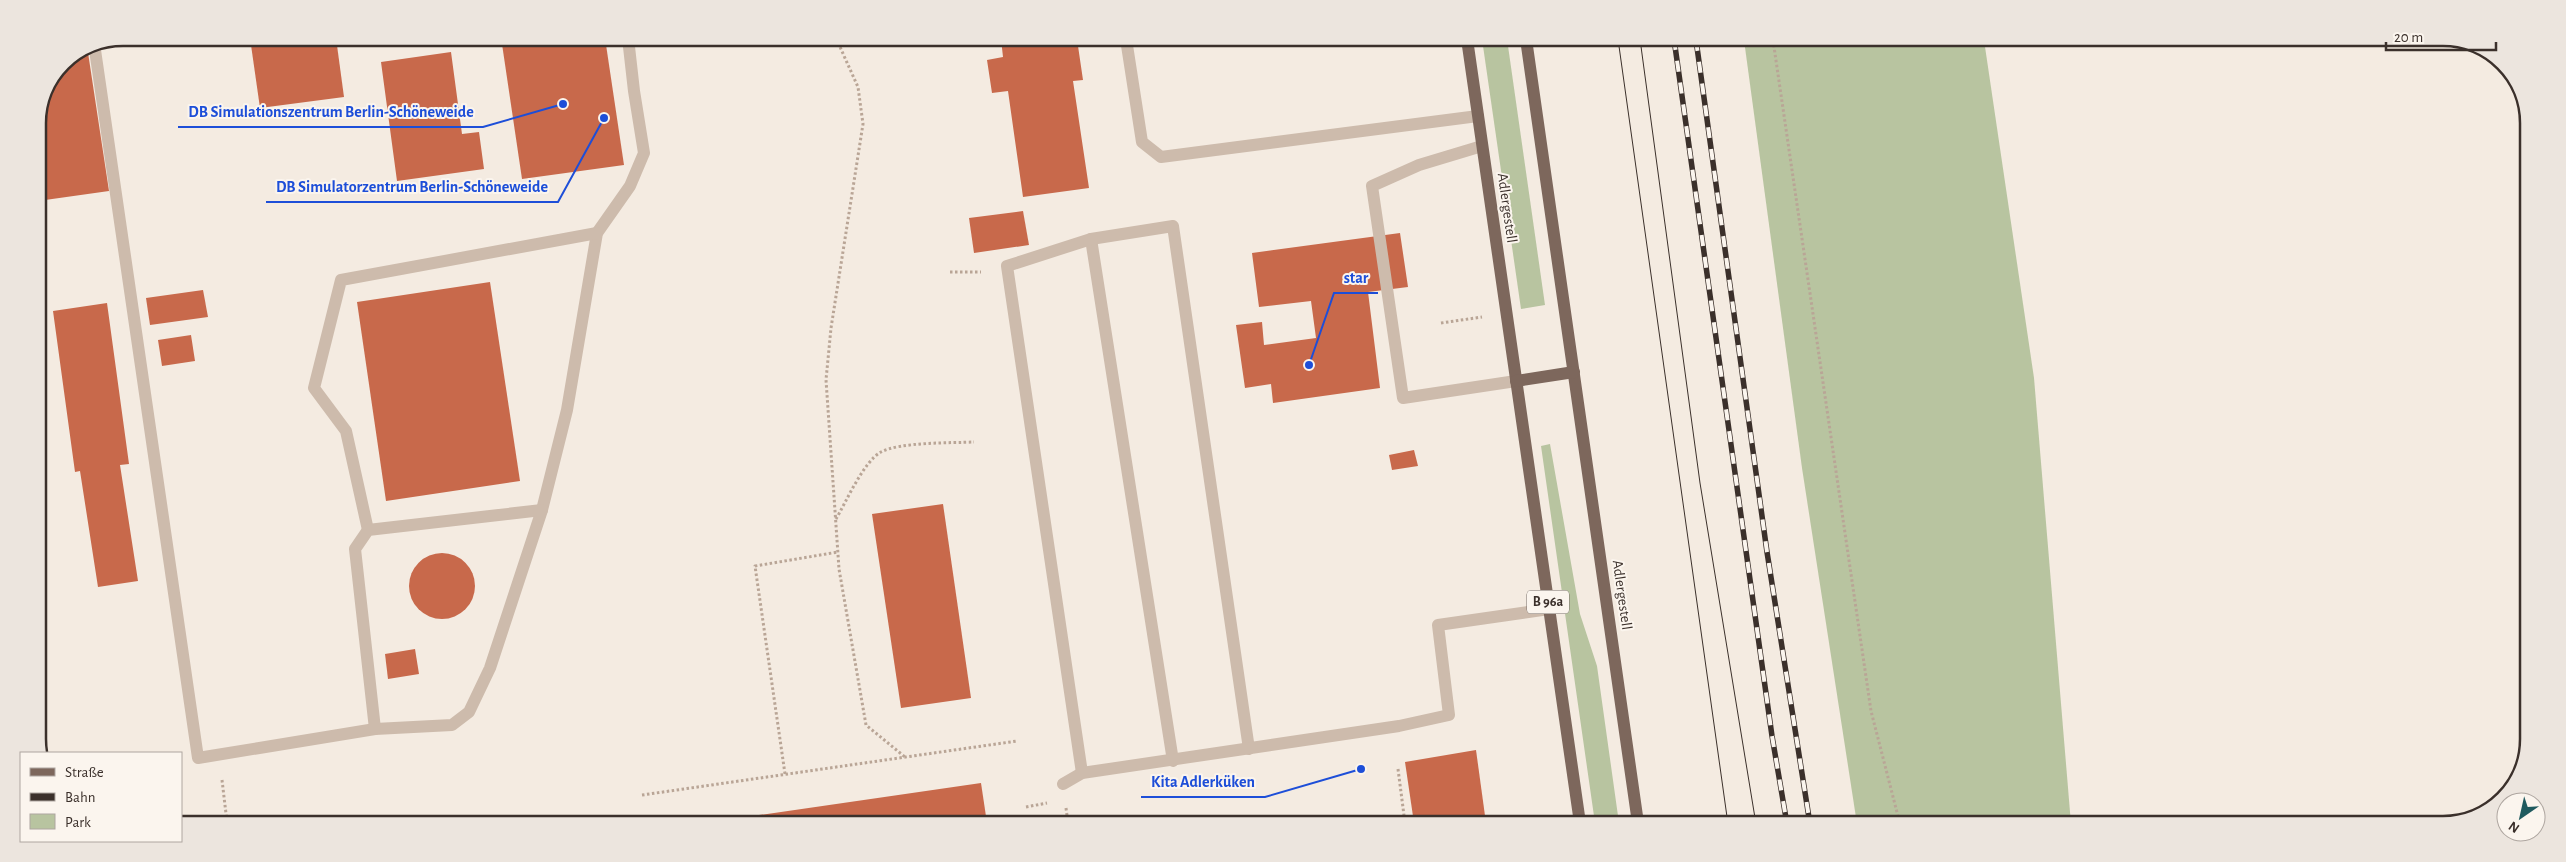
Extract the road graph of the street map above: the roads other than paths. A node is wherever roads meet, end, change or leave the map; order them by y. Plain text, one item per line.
1 (629, 46) edge
2 (1127, 46) edge
3 (1468, 46) edge
4 (1527, 46) edge
5 (95, 52) edge
6 (1478, 116) junction
7 (1482, 146) junction
8 (597, 233) junction
9 (1091, 239) junction
10 (1574, 372) junction
11 (1516, 381) junction
12 (542, 510) junction
13 (368, 530) junction
14 (1549, 609) junction
15 (375, 729) junction
16 (1249, 749) junction
17 (1173, 761) junction
18 (1082, 773) junction
19 (1063, 784) dead end
20 (1579, 816) edge
21 (1637, 816) edge

1 - 8 lane
2 - 6 lane
3 - 6 main road, Adlergestell / B 96a
4 - 10 main road, Adlergestell
5 - 15 lane
6 - 7 main road, Adlergestell / B 96a
7 - 11 main road, Adlergestell / B 96a
7 - 11 lane
8 - 12 lane
8 - 13 lane
9 - 16 lane
9 - 17 lane
9 - 18 lane
10 - 11 main road
10 - 21 main road, Adlergestell
11 - 14 main road, Adlergestell / B 96a
12 - 13 lane
12 - 15 lane
13 - 15 lane
14 - 16 lane
14 - 20 main road, Adlergestell / B 96a
16 - 17 lane
17 - 18 lane
18 - 19 lane

